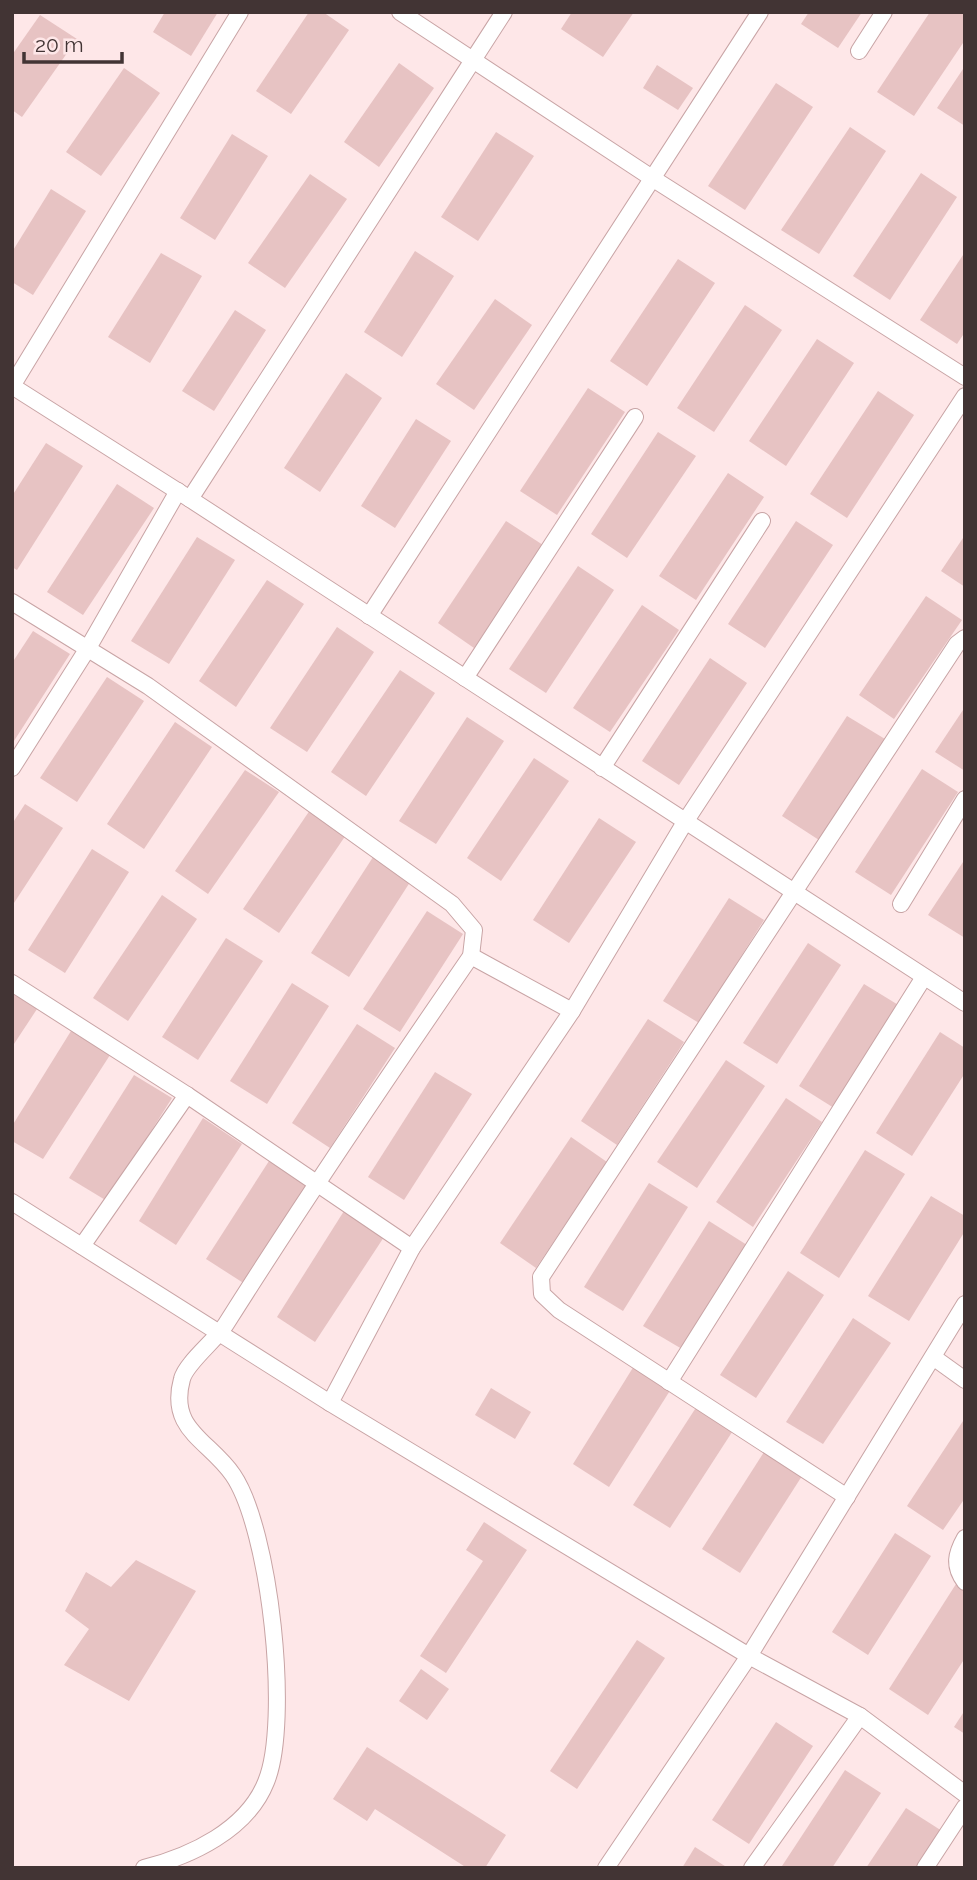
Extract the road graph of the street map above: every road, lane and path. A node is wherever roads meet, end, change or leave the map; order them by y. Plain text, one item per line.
1 (240, 12) edge
2 (400, 12) edge
3 (504, 12) edge
4 (760, 12) edge
5 (884, 12) edge
6 (859, 51) dead end
7 (474, 60) junction
8 (652, 178) junction
9 (965, 377) edge
10 (12, 386) edge
11 (965, 396) edge
12 (635, 417) dead end
13 (184, 495) junction
14 (762, 521) dead end
15 (12, 601) edge
16 (369, 615) junction
17 (965, 638) edge
18 (88, 648) junction
19 (466, 678) junction
20 (12, 768) edge
21 (602, 768) junction
22 (965, 799) edge
23 (685, 822) junction
24 (793, 890) junction
25 (901, 904) dead end
26 (471, 956) junction
27 (924, 977) junction
28 (12, 983) edge
29 (965, 1003) edge
30 (572, 1011) junction
31 (187, 1095) junction
32 (315, 1183) junction
33 (12, 1202) edge
34 (82, 1246) junction
35 (412, 1248) junction
36 (965, 1304) edge
37 (220, 1334) junction
38 (933, 1357) junction
39 (965, 1380) edge
40 (669, 1382) junction
41 (330, 1403) junction
42 (847, 1497) junction
43 (965, 1538) edge
44 (965, 1582) edge
45 (749, 1656) junction
46 (860, 1716) junction
47 (965, 1794) edge
48 (965, 1807) edge
49 (144, 1868) edge
50 (606, 1868) edge
51 (752, 1868) edge
52 (925, 1868) edge

1 - 10 lane
2 - 7 lane
3 - 7 lane
4 - 8 lane
5 - 6 lane
7 - 8 lane
7 - 13 lane
8 - 9 lane
8 - 16 lane
10 - 13 lane
11 - 23 lane
12 - 19 lane
13 - 16 lane
13 - 18 lane
14 - 21 lane
15 - 18 lane
16 - 19 lane
17 - 24 lane
18 - 20 lane
18 - 26 lane
19 - 21 lane
21 - 23 lane
22 - 25 lane
23 - 24 lane
23 - 30 lane
24 - 27 lane
24 - 40 lane
26 - 30 lane
26 - 32 lane
27 - 29 lane
27 - 40 lane
28 - 31 lane
30 - 35 lane
31 - 32 lane
31 - 34 lane
32 - 35 lane
32 - 37 lane
33 - 34 lane
34 - 37 lane
35 - 41 lane
36 - 38 lane
37 - 41 lane
37 - 49 lane
38 - 39 lane
38 - 42 lane
40 - 42 lane
41 - 45 lane
42 - 45 lane
43 - 44 lane
45 - 46 lane
45 - 50 lane
46 - 47 lane
46 - 51 lane
48 - 52 lane

